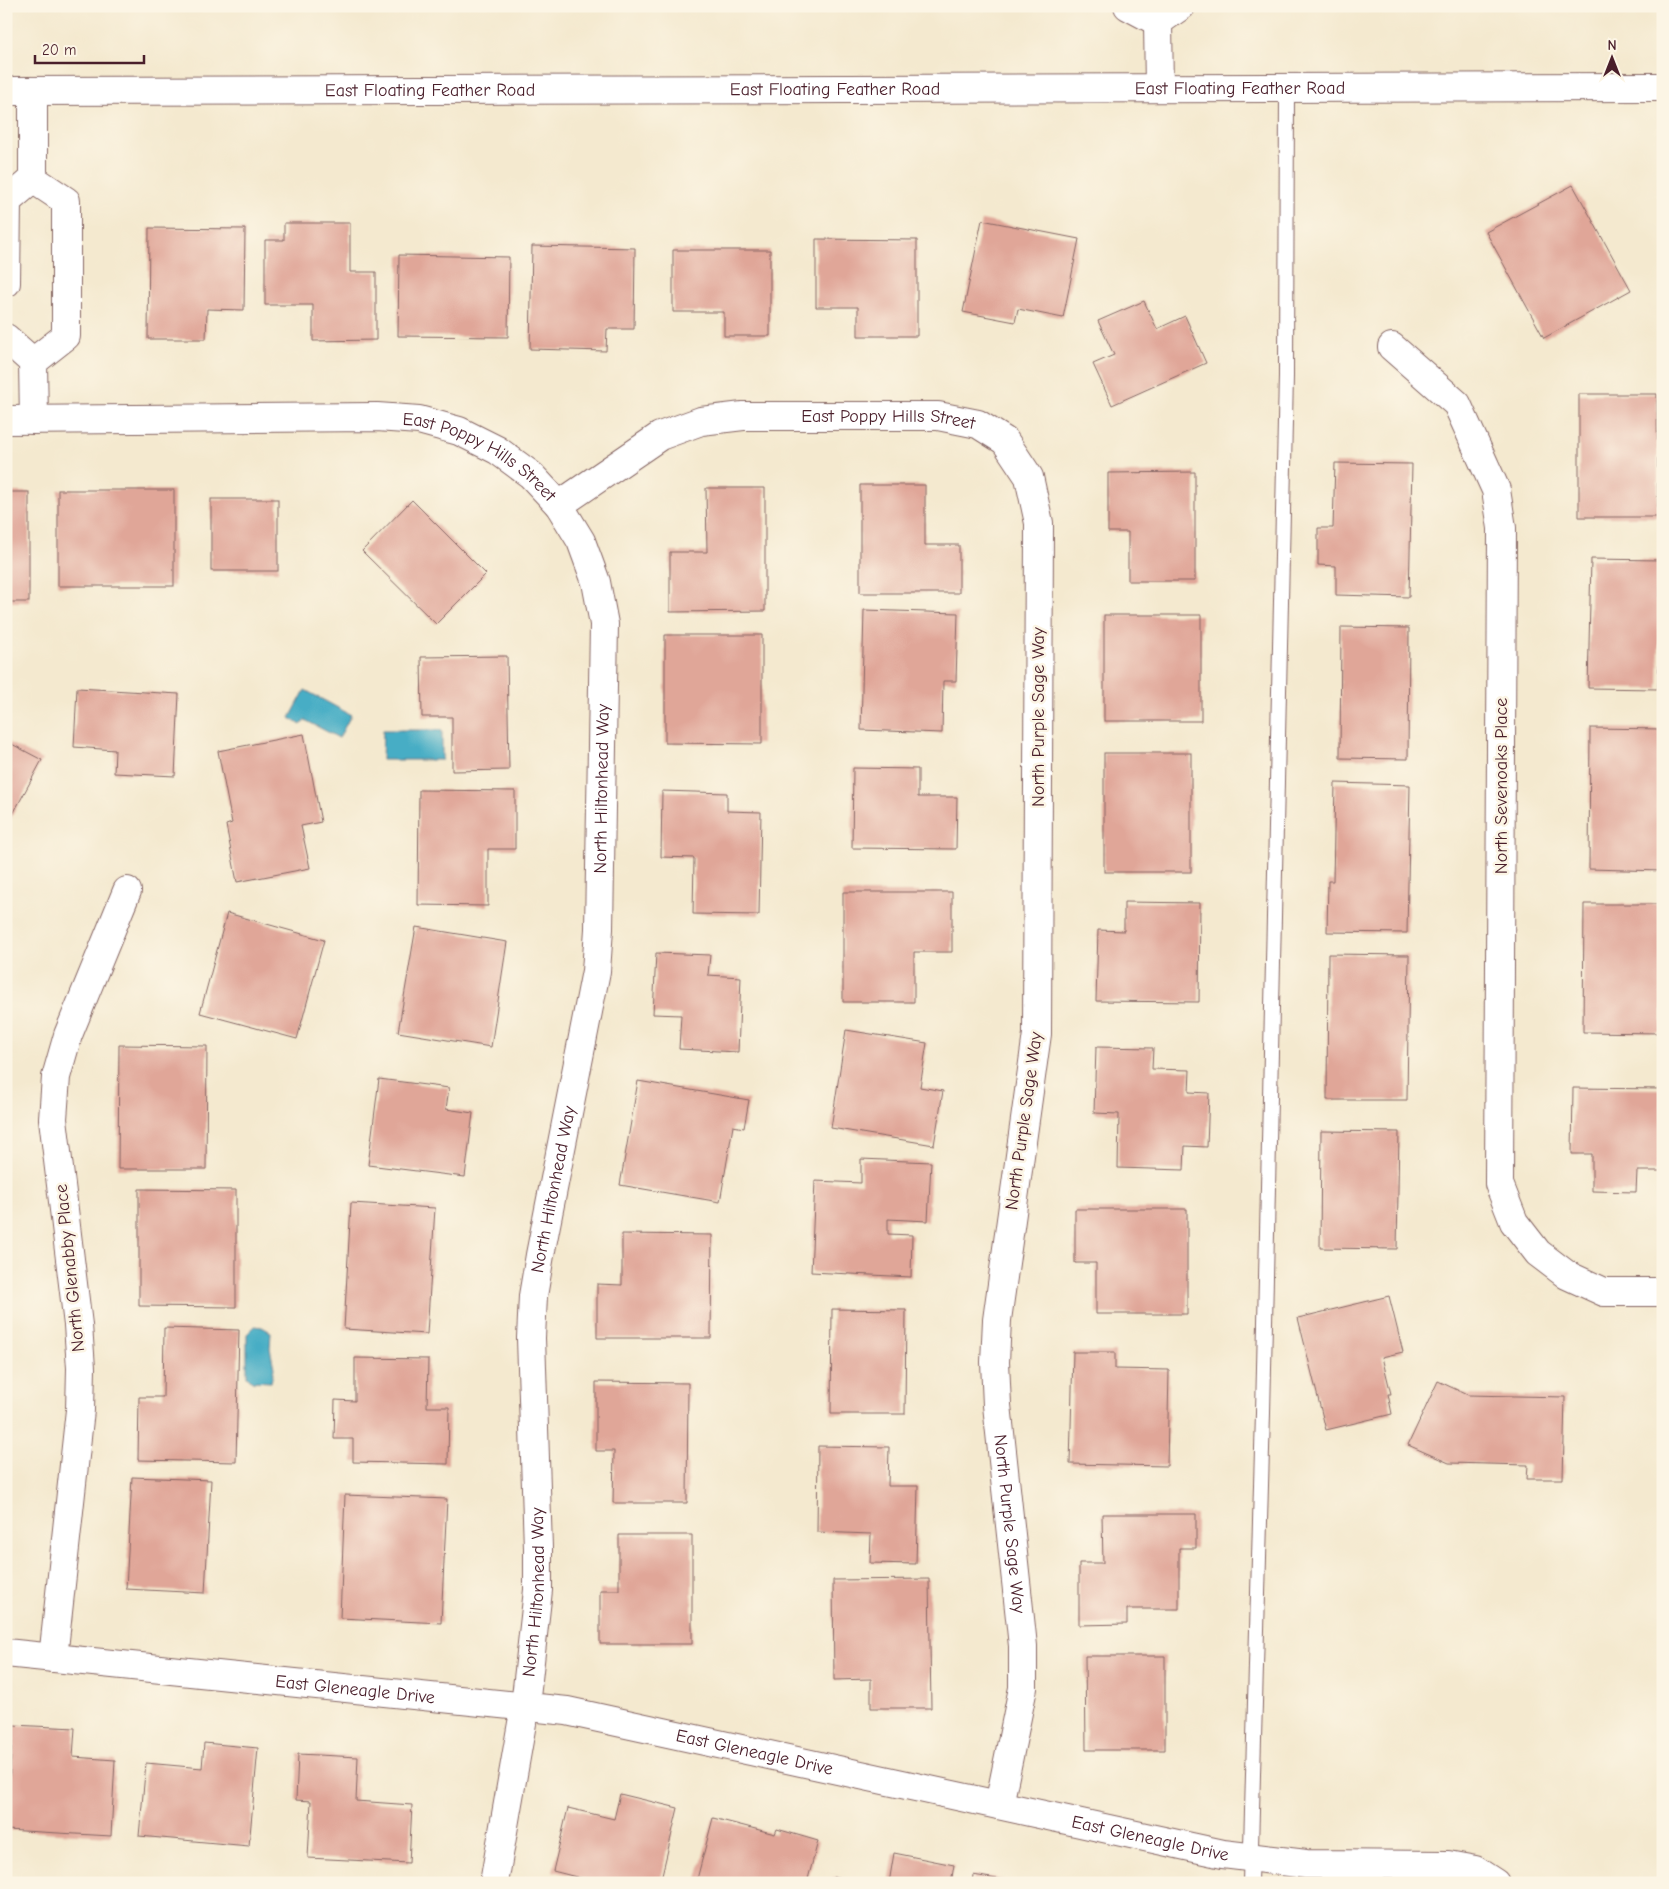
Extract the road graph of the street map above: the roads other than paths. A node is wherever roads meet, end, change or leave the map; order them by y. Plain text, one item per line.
1 (1128, 6) edge
2 (1181, 6) edge
3 (1158, 22) junction
4 (1663, 87) edge
5 (1158, 88) junction
6 (1287, 88) junction
7 (6, 91) edge
8 (33, 91) junction
9 (33, 179) junction
10 (6, 283) edge
11 (6, 338) edge
12 (1392, 347) dead end
13 (33, 362) junction
14 (6, 420) edge
15 (34, 420) junction
16 (1005, 441) joint
17 (559, 505) junction
18 (127, 891) dead end
19 (1663, 1292) edge
20 (6, 1652) edge
21 (54, 1658) junction
22 (525, 1706) junction
23 (999, 1805) junction
24 (1249, 1870) edge
25 (494, 1883) edge
26 (1495, 1883) edge

1 - 3 street
2 - 3 street
3 - 5 street
4 - 6 street, East Floating Feather Road
5 - 6 street, East Floating Feather Road
5 - 8 street, East Floating Feather Road
6 - 24 lane
7 - 8 street, East Floating Feather Road
8 - 9 street
9 - 10 street
9 - 13 street
11 - 13 street
12 - 19 street, North Sevenoaks Place
13 - 15 street
14 - 15 street, East Poppy Hills Street
15 - 17 street, East Poppy Hills Street
16 - 17 street, East Poppy Hills Street
16 - 23 street, North Purple Sage Way
17 - 22 street, North Hiltonhead Way
18 - 21 street, North Glenabby Place
20 - 21 street, East Gleneagle Drive
21 - 22 street, East Gleneagle Drive
22 - 23 street, East Gleneagle Drive
22 - 25 street, North Hiltonhead Way
23 - 24 street, East Gleneagle Drive
24 - 26 street, East Gleneagle Drive

